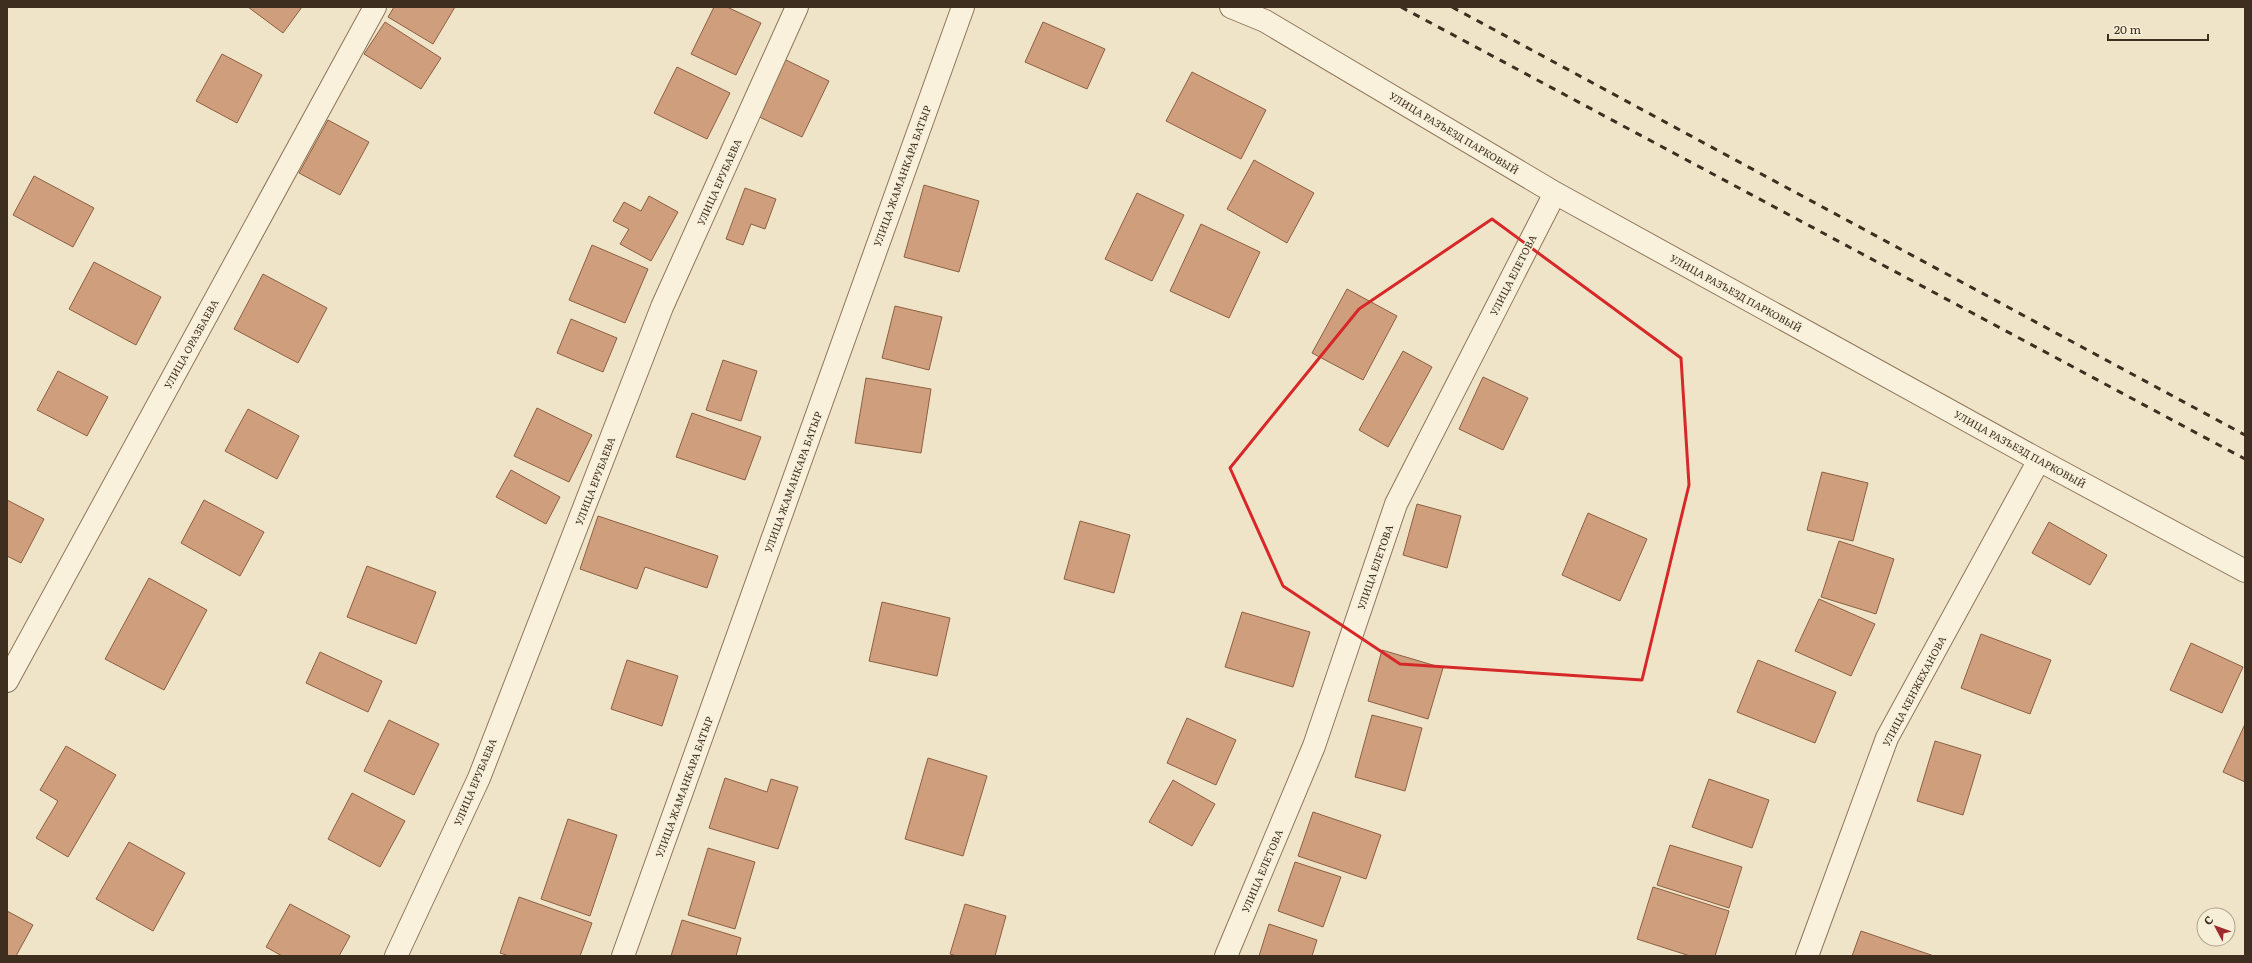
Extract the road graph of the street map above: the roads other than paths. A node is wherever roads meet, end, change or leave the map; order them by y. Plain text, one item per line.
1 (375, 7) edge
2 (796, 7) edge
3 (962, 7) edge
4 (1232, 7) edge
5 (1555, 193) junction
6 (2039, 460) junction
7 (2245, 571) edge
8 (7, 681) edge
9 (396, 956) edge
10 (623, 956) edge
11 (1226, 956) edge
12 (1807, 956) edge

1 - 8 street, УЛИЦА ОРАЗБАЕВА
2 - 9 street, УЛИЦА ЕРУБАЕВА
3 - 10 street, УЛИЦА ЖАМАНКАРА БАТЫР
4 - 5 street, УЛИЦА РАЗЪЕЗД ПАРКОВЫЙ
5 - 6 street, УЛИЦА РАЗЪЕЗД ПАРКОВЫЙ
5 - 11 street, УЛИЦА ЕЛЕТОВА
6 - 7 street, УЛИЦА РАЗЪЕЗД ПАРКОВЫЙ
6 - 12 street, УЛИЦА КЕНЖЕХАНОВА

